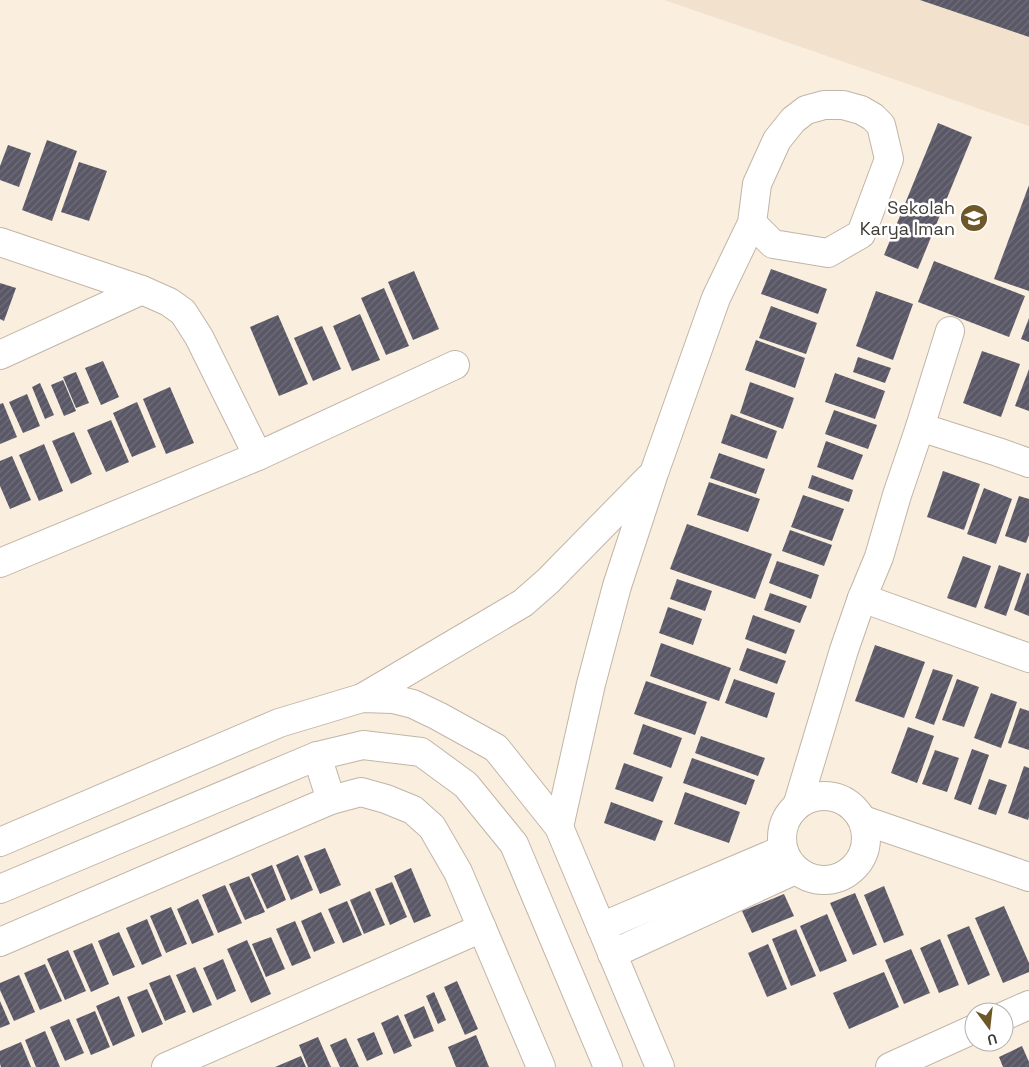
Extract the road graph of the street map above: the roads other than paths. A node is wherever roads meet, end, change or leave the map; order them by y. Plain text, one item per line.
1 (752, 223) junction
2 (0, 242) edge
3 (142, 290) junction
4 (950, 331) dead end
5 (0, 355) edge
6 (455, 365) dead end
7 (920, 428) junction
8 (258, 456) junction
9 (1029, 462) edge
10 (654, 473) junction
11 (0, 563) edge
12 (862, 598) junction
13 (1029, 658) edge
14 (362, 698) junction
15 (317, 756) junction
16 (331, 800) junction
17 (798, 803) junction
18 (863, 820) junction
19 (559, 827) junction
20 (0, 842) edge
21 (788, 860) junction
22 (1029, 877) edge
23 (0, 890) edge
24 (601, 927) junction
25 (482, 928) junction
26 (0, 942) edge
27 (612, 954) junction
28 (1029, 1005) edge
29 (1014, 1012) edge
30 (964, 1034) edge
31 (166, 1067) edge
32 (541, 1067) edge
33 (608, 1067) edge
34 (660, 1067) edge
35 (890, 1067) edge

1 - 1 street
1 - 10 street
2 - 3 street
3 - 5 street
3 - 8 street
4 - 7 street
6 - 8 street
7 - 9 street
7 - 12 street
8 - 11 street
10 - 14 street
10 - 19 street
12 - 13 street
12 - 17 street
14 - 19 street
14 - 20 street
15 - 16 street
15 - 23 street
15 - 33 street
16 - 25 street
16 - 26 street
17 - 18 street
17 - 21 street
18 - 21 street
18 - 22 street
19 - 24 street
21 - 24 street
21 - 27 street
24 - 27 street
25 - 31 street
25 - 32 street
27 - 34 street
28 - 29 street
30 - 35 street

